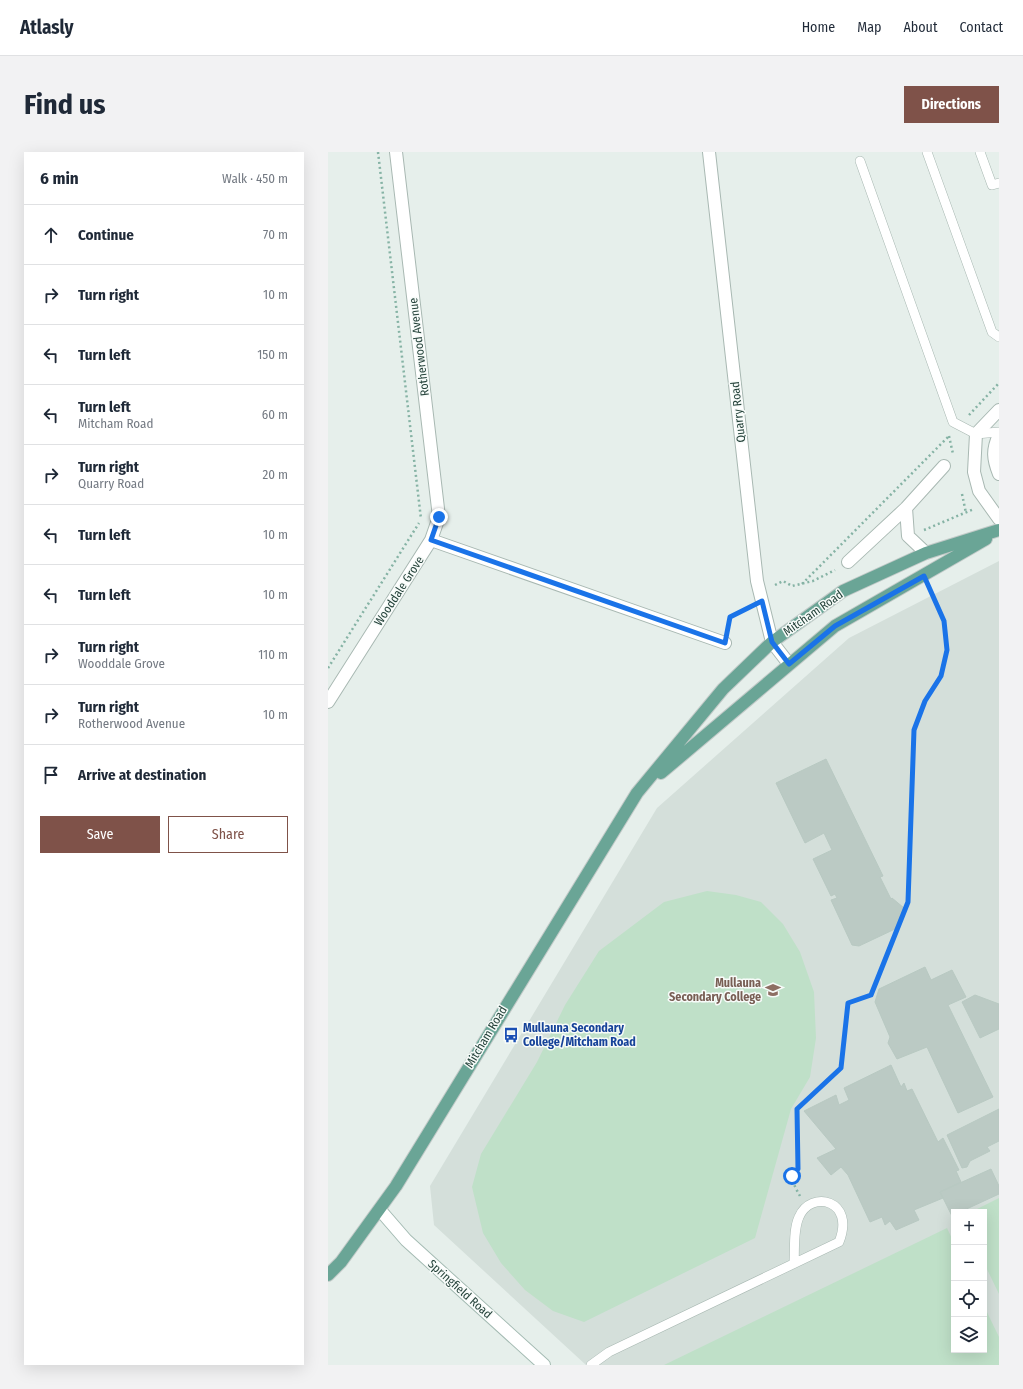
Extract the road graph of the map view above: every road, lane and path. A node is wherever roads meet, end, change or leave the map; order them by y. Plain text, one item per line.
1 (378, 152) edge
2 (396, 152) edge
3 (709, 152) edge
4 (927, 152) edge
5 (980, 152) edge
6 (860, 161) dead end
7 (999, 183) edge
8 (999, 337) edge
9 (999, 384) edge
10 (999, 410) edge
11 (959, 425) junction
12 (999, 432) edge
13 (976, 434) junction
14 (999, 435) edge
15 (944, 466) dead end
16 (999, 474) edge
17 (988, 504) junction
18 (906, 508) junction
19 (999, 519) edge
20 (999, 531) edge
21 (908, 536) junction
22 (431, 540) junction
23 (926, 553) junction
24 (848, 562) dead end
25 (924, 576) junction
26 (802, 584) dead end
27 (762, 601) junction
28 (772, 642) junction
29 (725, 643) joint
30 (789, 664) junction
31 (328, 668) edge
32 (328, 702) edge
33 (637, 793) junction
34 (807, 1208) junction
35 (380, 1210) junction
36 (794, 1263) junction
37 (328, 1275) edge
38 (544, 1365) edge
39 (591, 1365) edge

1 - 31 path
2 - 22 street, Rotherwood Avenue
3 - 27 street, Quarry Road
4 - 8 lane
5 - 7 lane
6 - 11 lane
9 - 11 path
10 - 13 street
11 - 13 lane
11 - 26 path
12 - 13 lane
13 - 17 street
14 - 16 street
15 - 18 street
17 - 19 street
17 - 21 path
18 - 21 street
18 - 24 street
20 - 23 main road, Mitcham Road
20 - 25 main road, Mitcham Road
21 - 23 street
22 - 29 street
22 - 32 street, Wooddale Grove
23 - 28 main road, Mitcham Road
25 - 30 main road, Mitcham Road
25 - 34 path
27 - 28 street, Quarry Road
27 - 29 path
28 - 30 street, Quarry Road
28 - 33 main road, Mitcham Road
30 - 33 main road, Mitcham Road
33 - 35 main road, Mitcham Road
34 - 36 lane
34 - 36 lane
35 - 37 main road, Mitcham Road
35 - 38 street, Springfield Road
36 - 39 lane

